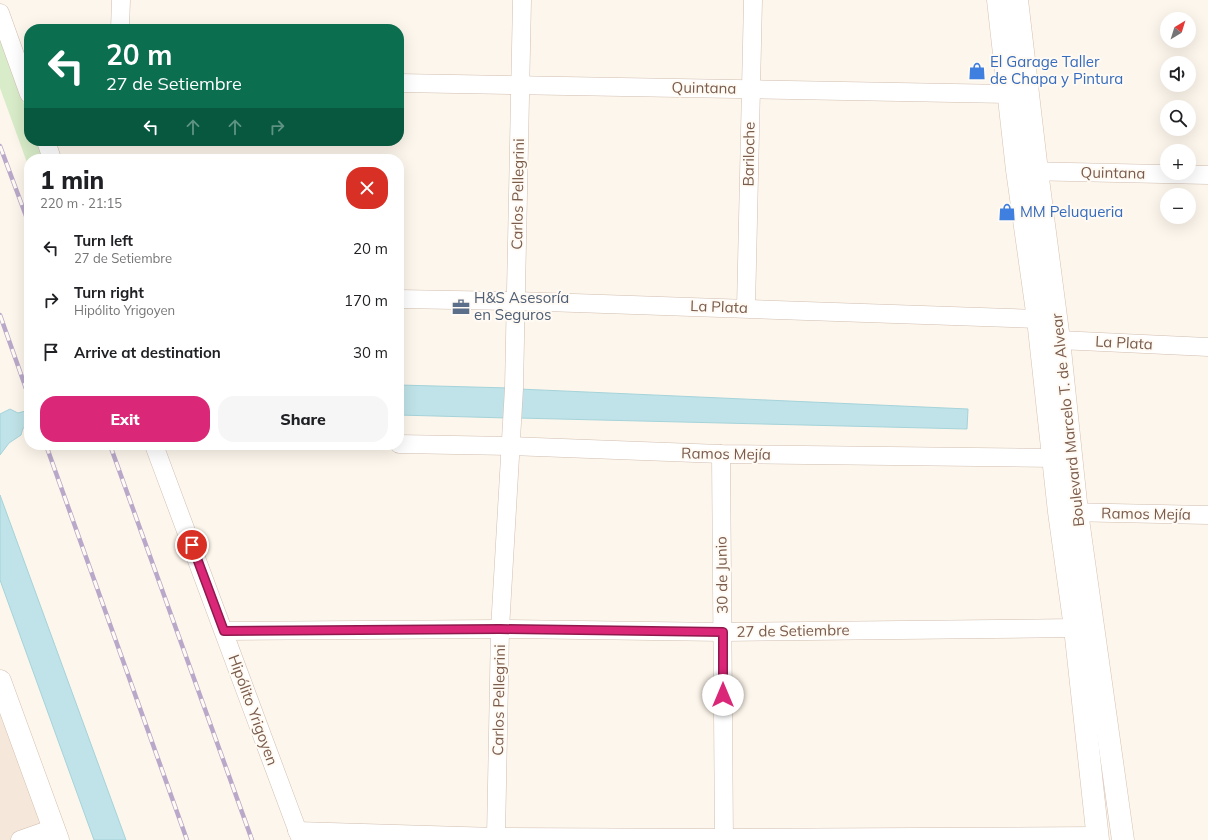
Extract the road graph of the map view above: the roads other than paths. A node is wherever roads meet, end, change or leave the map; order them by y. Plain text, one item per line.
1 (121, 0) edge
2 (522, 0) edge
3 (753, 0) edge
4 (998, 0) edge
5 (1017, 0) edge
6 (0, 13) edge
7 (120, 24) edge
8 (24, 71) edge
9 (404, 83) edge
10 (520, 85) junction
11 (751, 89) junction
12 (1008, 94) junction
13 (1027, 171) junction
14 (1208, 175) edge
15 (404, 299) edge
16 (516, 301) junction
17 (746, 308) junction
18 (1038, 319) junction
19 (1050, 340) junction
20 (1208, 346) edge
21 (404, 444) edge
22 (510, 446) junction
23 (156, 450) edge
24 (720, 454) junction
25 (1054, 458) junction
26 (1068, 512) junction
27 (1208, 515) edge
28 (1075, 628) junction
29 (500, 629) junction
30 (224, 631) junction
31 (723, 632) junction
32 (0, 681) edge
33 (56, 834) edge
34 (299, 836) edge
35 (496, 837) junction
36 (1098, 838) edge
37 (724, 839) edge
38 (20, 840) edge
39 (1123, 840) edge

1 - 7 street
2 - 10 street, Carlos Pellegrini
3 - 11 street, Bariloche
4 - 12 main road, Boulevard Marcelo T. de Alvear
5 - 13 main road, Boulevard Marcelo T. de Alvear
6 - 8 street
9 - 10 street, Quintana
10 - 11 street, Quintana
10 - 16 street, Carlos Pellegrini
11 - 12 street, Quintana
11 - 17 street, Bariloche
12 - 13 main road, Boulevard Marcelo T. de Alvear
13 - 14 street, Quintana
13 - 18 main road, Boulevard Marcelo T. de Alvear
13 - 19 main road, Boulevard Marcelo T. de Alvear
15 - 16 street, La Plata
16 - 17 street, La Plata
16 - 22 street, Carlos Pellegrini
17 - 18 street, La Plata
18 - 19 main road, Boulevard Marcelo T. de Alvear
19 - 20 street, La Plata
19 - 25 main road, Boulevard Marcelo T. de Alvear
19 - 26 main road, Boulevard Marcelo T. de Alvear
21 - 22 street, Ramos Mejía
22 - 24 street, Ramos Mejía
22 - 29 street, Carlos Pellegrini
23 - 30 street, Hipólito Yrigoyen
24 - 25 street, Ramos Mejía
24 - 31 street, 30 de Junio
25 - 26 main road, Boulevard Marcelo T. de Alvear
26 - 27 street, Ramos Mejía
26 - 28 main road, Boulevard Marcelo T. de Alvear
26 - 39 main road, Boulevard Marcelo T. de Alvear
28 - 31 street, 27 de Setiembre
28 - 36 main road, Boulevard Marcelo T. de Alvear
29 - 30 street, 27 de Setiembre
29 - 31 street, 27 de Setiembre
29 - 35 street, Carlos Pellegrini
30 - 34 street, Hipólito Yrigoyen
31 - 37 street, 30 de Junio
32 - 33 main road
33 - 38 street
34 - 35 street
35 - 37 street
36 - 37 street

